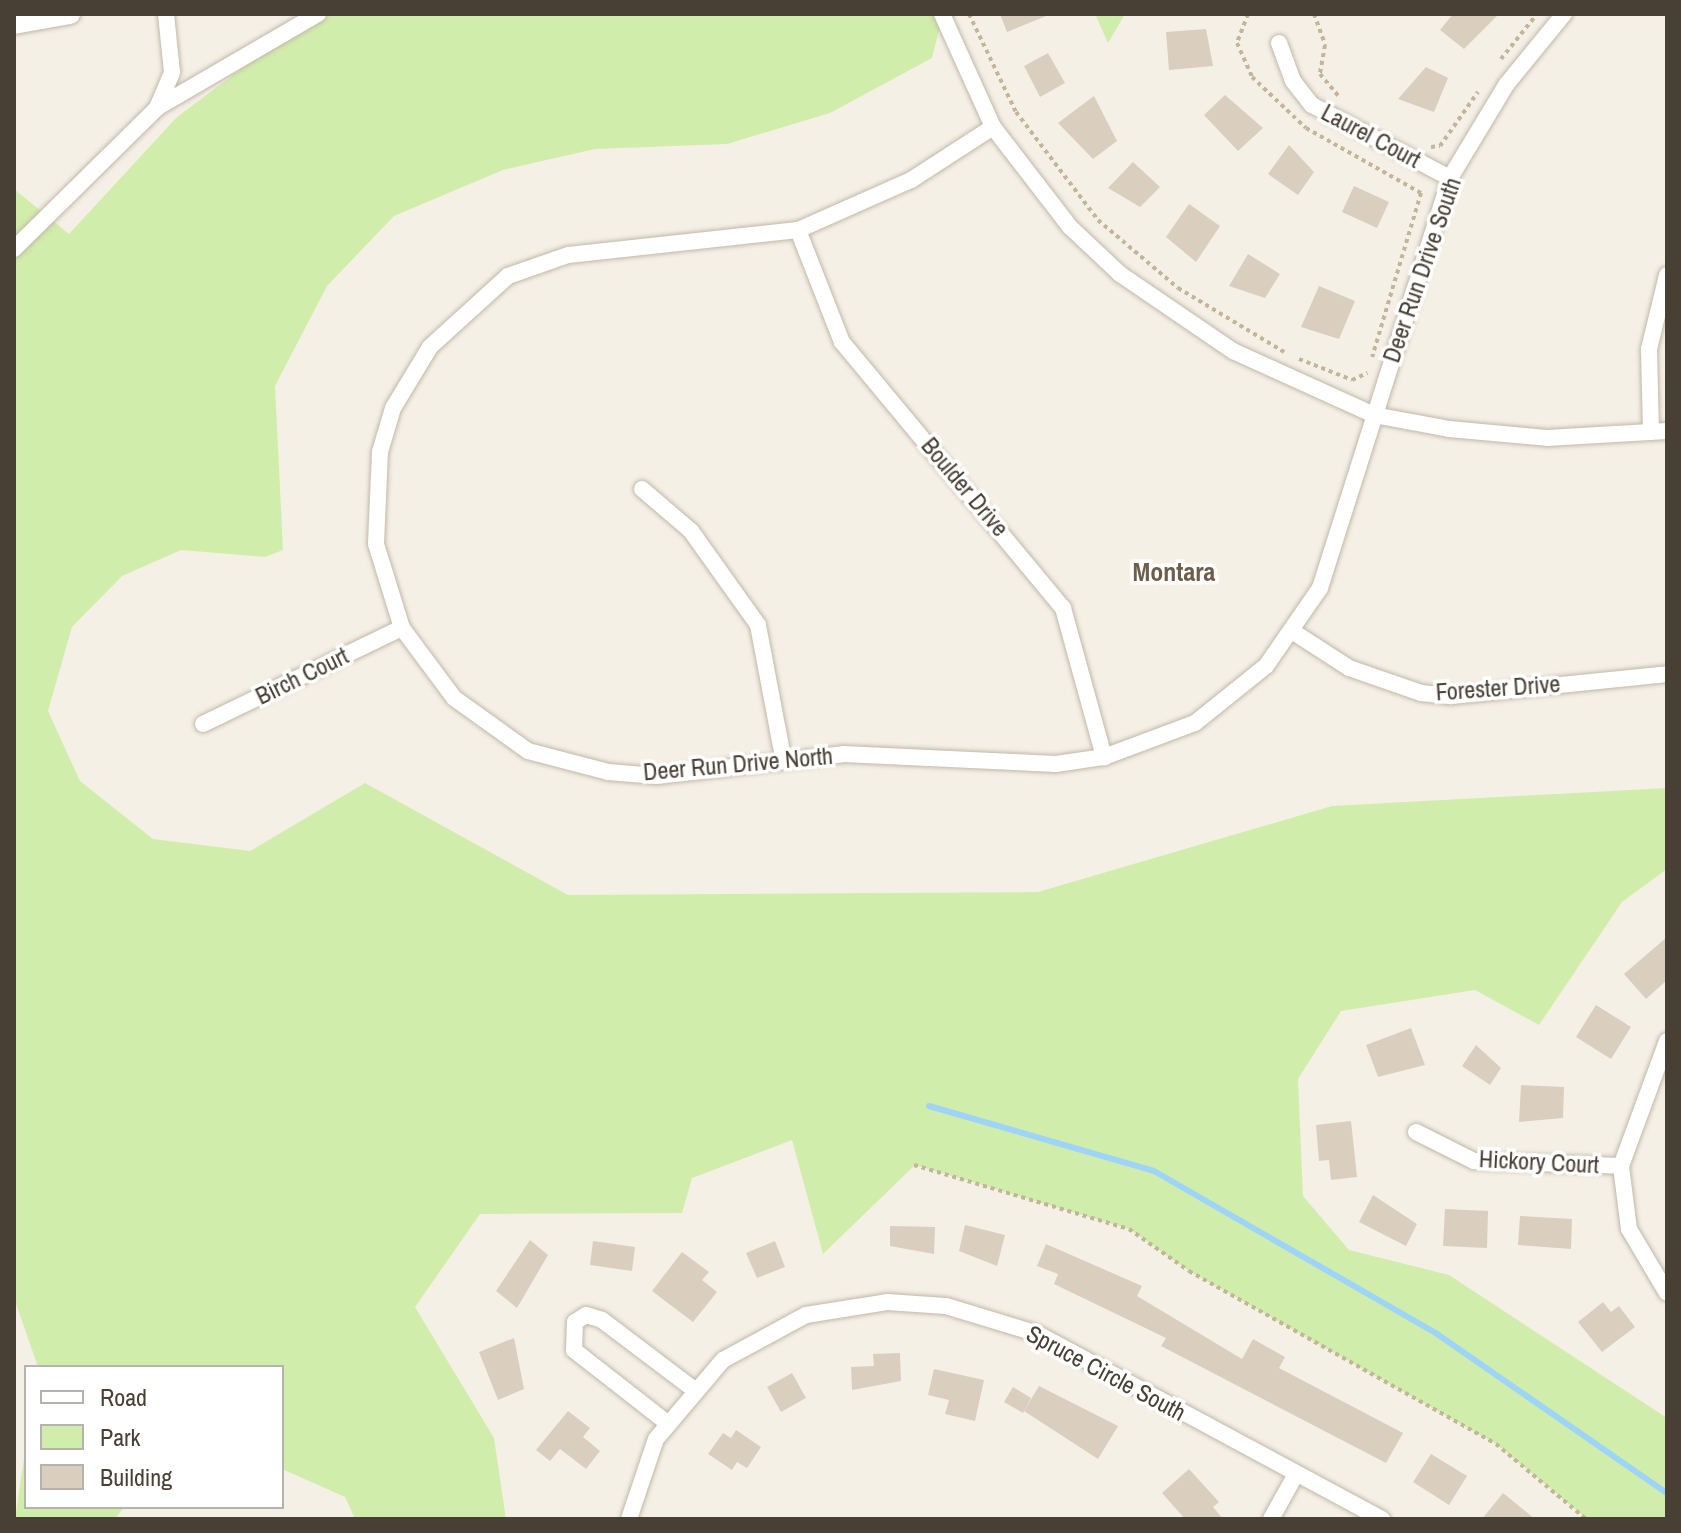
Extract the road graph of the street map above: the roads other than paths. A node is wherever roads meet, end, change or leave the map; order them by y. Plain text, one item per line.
1 (70, 14) edge
2 (166, 14) edge
3 (318, 14) edge
4 (942, 14) edge
5 (1564, 14) edge
6 (14, 24) edge
7 (1279, 43) dead end
8 (157, 108) junction
9 (993, 127) junction
10 (1450, 178) junction
11 (798, 230) junction
12 (14, 249) edge
13 (1667, 275) edge
14 (1374, 415) junction
15 (1659, 431) edge
16 (642, 489) dead end
17 (402, 628) junction
18 (1295, 633) junction
19 (1667, 674) edge
20 (203, 724) dead end
21 (783, 757) junction
22 (1104, 757) junction
23 (1667, 1041) edge
24 (1416, 1132) dead end
25 (1621, 1166) junction
26 (1667, 1293) edge
27 (692, 1388) junction
28 (666, 1422) junction
29 (1296, 1474) junction
30 (629, 1519) edge
31 (1271, 1519) edge
32 (1382, 1519) edge

1 - 6 street
2 - 8 street
3 - 8 street
4 - 9 street
5 - 10 street, Deer Run Drive South
7 - 10 street, Laurel Court
8 - 12 street
9 - 11 street, Deer Run Drive North
9 - 14 street
10 - 14 street, Deer Run Drive South
11 - 17 street, Deer Run Drive North
11 - 22 street, Boulder Drive
13 - 15 street
14 - 15 street
14 - 18 street, Deer Run Drive North
16 - 21 street
17 - 20 street, Birch Court
17 - 21 street, Deer Run Drive North
18 - 19 street, Forester Drive
18 - 22 street, Deer Run Drive North
21 - 22 street, Deer Run Drive North
23 - 25 street
24 - 25 street, Hickory Court
25 - 26 street
27 - 28 street, Spruce Circle South
27 - 28 street
27 - 29 street, Spruce Circle South
28 - 30 street, Spruce Circle South
29 - 31 street
29 - 32 street, Spruce Circle South

